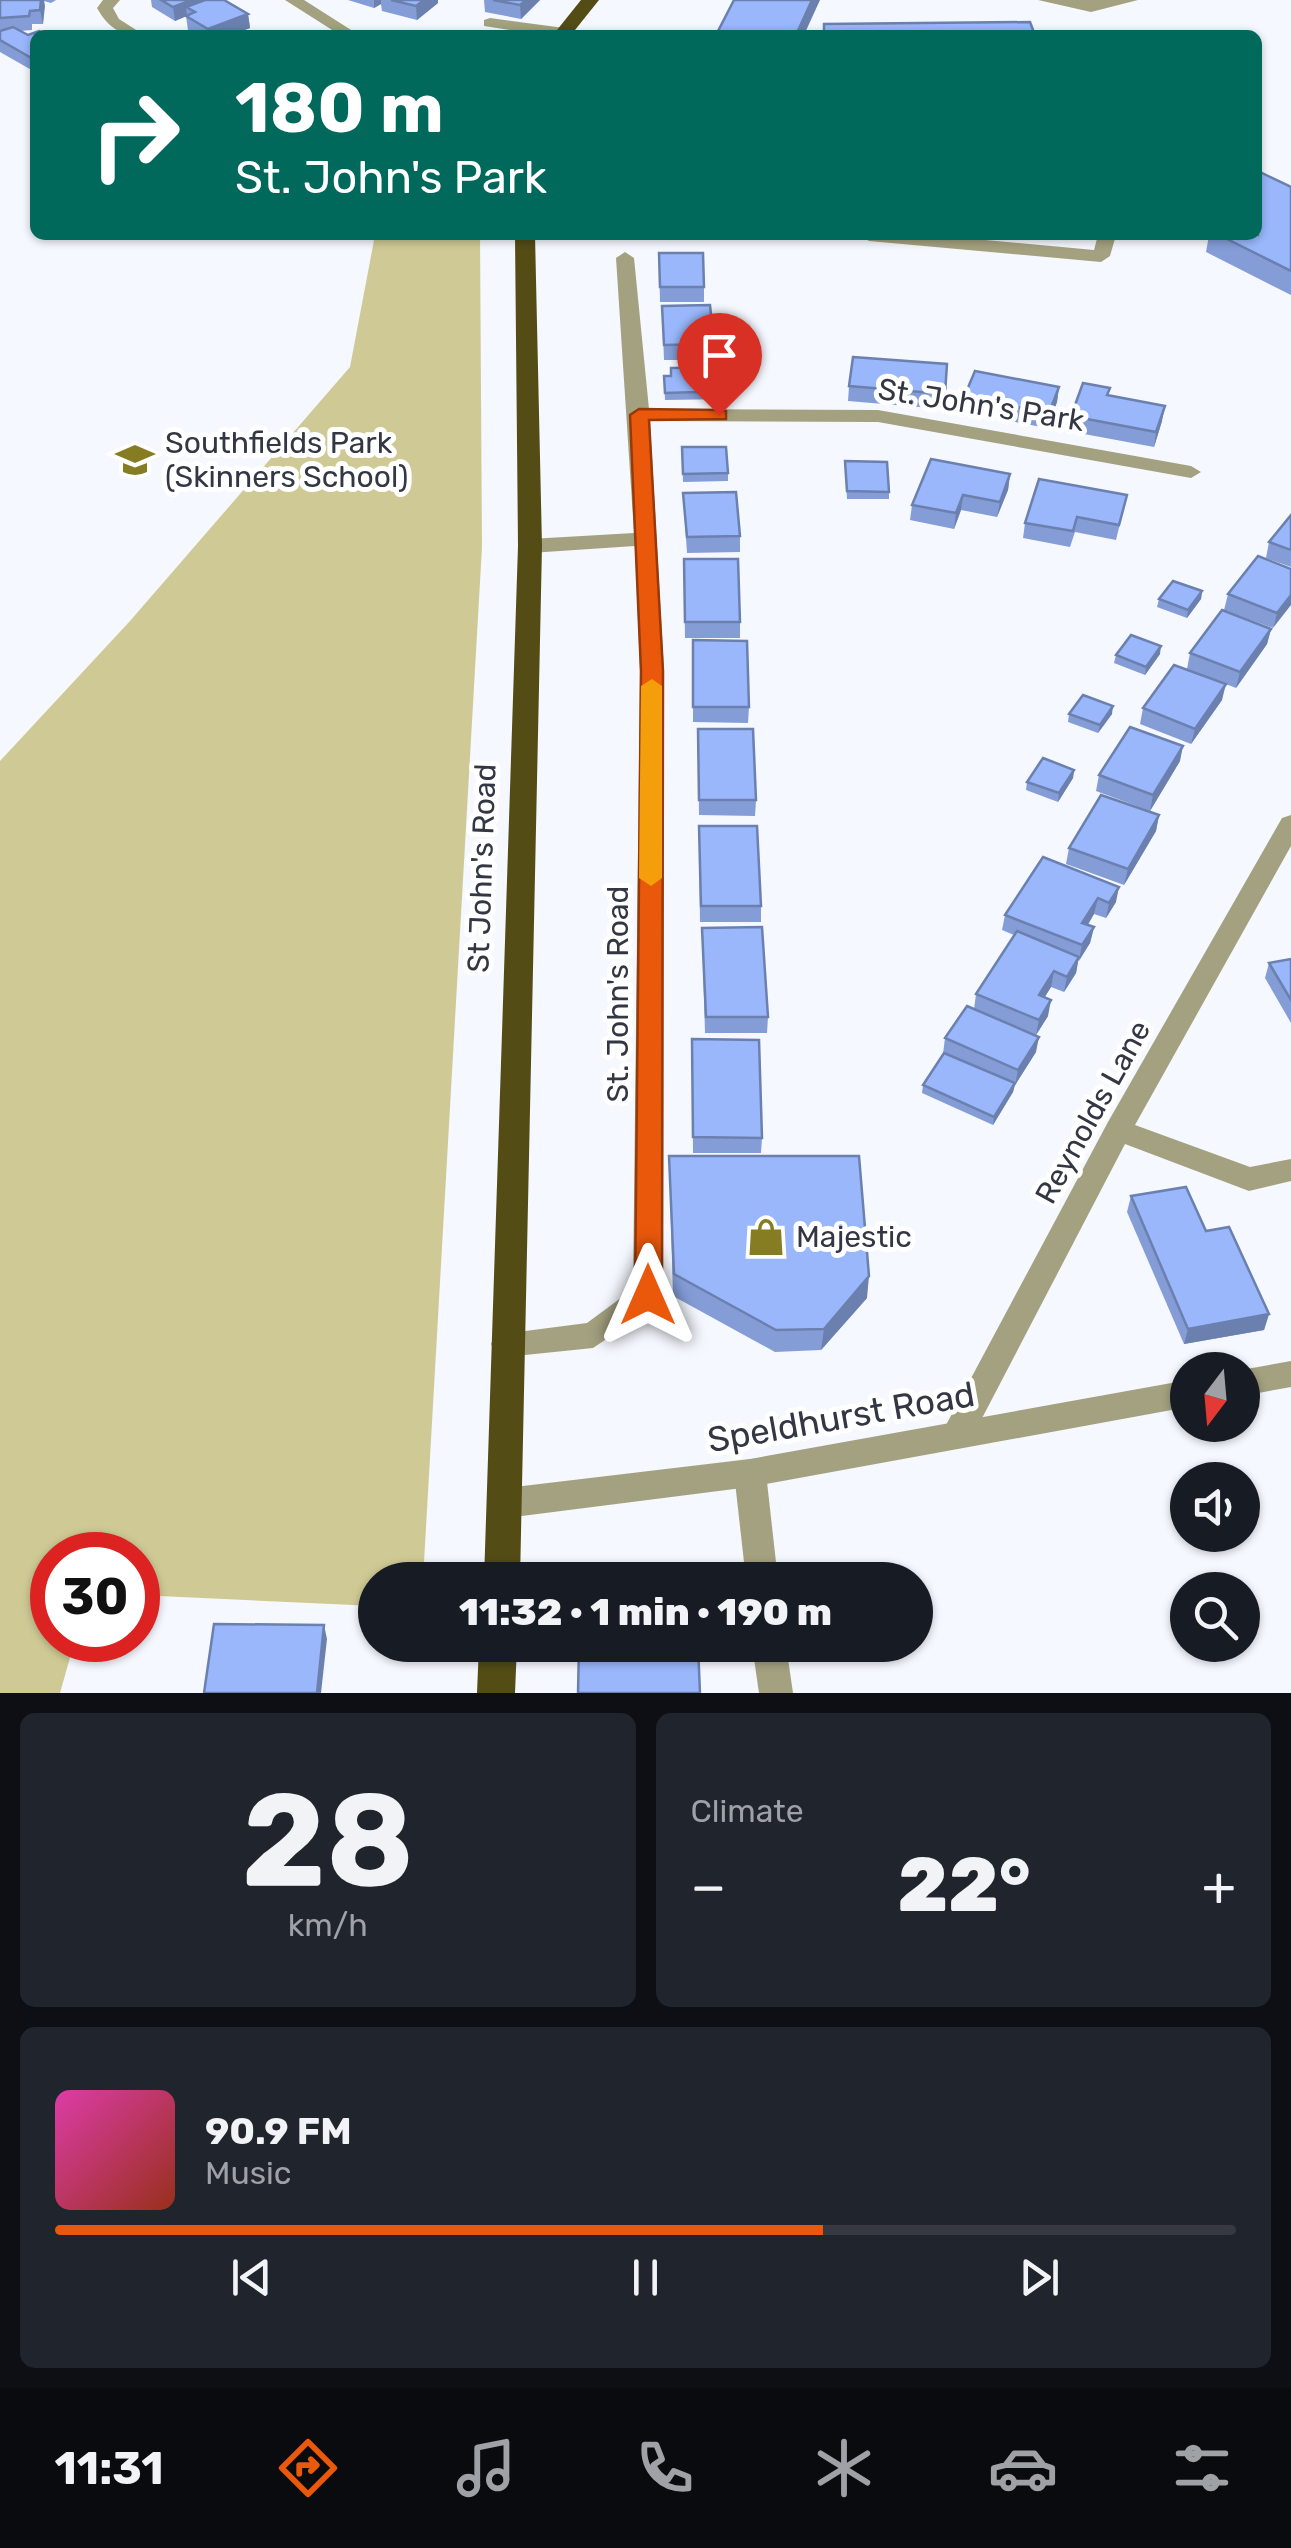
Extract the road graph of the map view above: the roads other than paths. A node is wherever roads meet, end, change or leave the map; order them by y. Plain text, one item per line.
1 (112, 0) edge
2 (293, 0) edge
3 (590, 0) edge
4 (1046, 0) edge
5 (1130, 0) edge
6 (490, 23) edge
7 (127, 30) edge
8 (343, 30) edge
9 (536, 30) edge
10 (566, 30) edge
11 (525, 240) edge
12 (924, 240) edge
13 (1106, 240) edge
14 (625, 258) dead end
15 (639, 415) junction
16 (1191, 472) dead end
17 (646, 539) junction
18 (530, 546) junction
19 (1291, 824) edge
20 (1118, 1130) junction
21 (1291, 1170) edge
22 (506, 1344) junction
23 (1291, 1374) edge
24 (1260, 1379) edge
25 (1170, 1396) edge
26 (958, 1435) junction
27 (750, 1473) junction
28 (506, 1504) junction
29 (503, 1562) edge
30 (760, 1562) edge
31 (497, 1662) edge
32 (771, 1662) edge
33 (496, 1693) edge
34 (776, 1693) edge

1 - 7 street
2 - 8 street
3 - 10 highway
4 - 5 street
6 - 9 street
11 - 18 highway, St John's Road
12 - 13 street
14 - 15 street, St. John's Road
15 - 16 street, St. John's Park
15 - 17 street, St. John's Road
17 - 18 street
17 - 22 street, St. John's Road
18 - 22 highway, St John's Road
19 - 20 street, Reynolds Lane
20 - 21 street
20 - 26 street, Reynolds Lane
22 - 28 highway, St John's Road
23 - 24 street
25 - 26 street, Speldhurst Road
26 - 27 street, Speldhurst Road
27 - 28 street, Speldhurst Road
27 - 30 street
28 - 29 highway, St John's Road
31 - 33 highway
32 - 34 street

